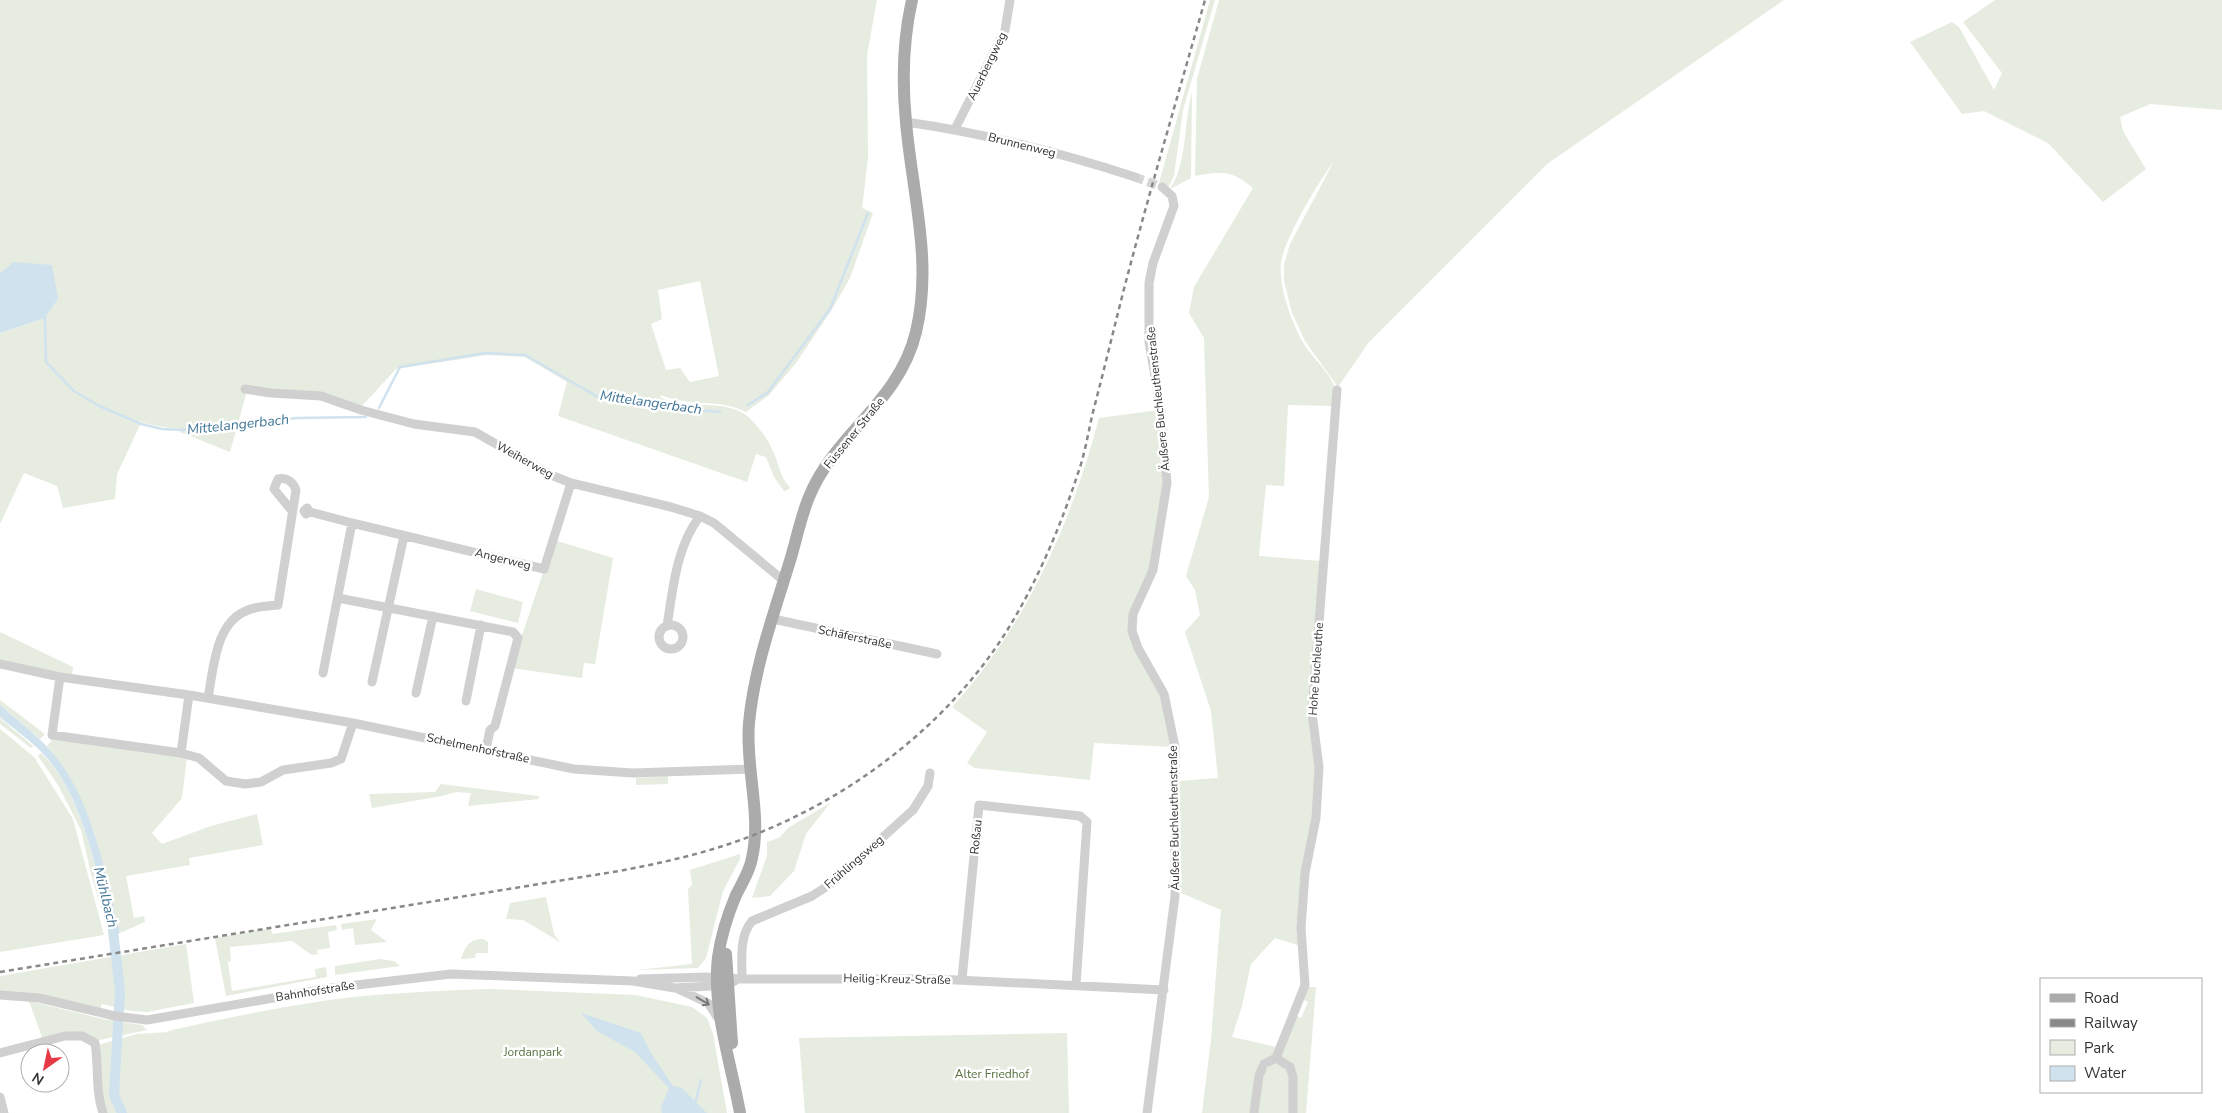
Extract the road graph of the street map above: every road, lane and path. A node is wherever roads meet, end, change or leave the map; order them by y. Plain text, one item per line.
1 (912, 0) edge
2 (1010, 0) edge
3 (906, 122) junction
4 (955, 129) junction
5 (1135, 177) tunnel mouth
6 (1162, 187) tunnel mouth
7 (245, 389) dead end
8 (1337, 390) dead end
9 (571, 483) junction
10 (292, 511) dead end
11 (310, 512) dead end
12 (700, 516) junction
13 (352, 523) junction
14 (404, 536) junction
15 (784, 581) junction
16 (338, 598) junction
17 (387, 607) junction
18 (433, 616) junction
19 (772, 619) junction
20 (481, 625) junction
21 (667, 626) dead end
22 (937, 654) dead end
23 (0, 664) edge
24 (322, 673) dead end
25 (60, 676) junction
26 (372, 682) dead end
27 (416, 693) dead end
28 (189, 695) junction
29 (208, 698) junction
30 (466, 701) dead end
31 (352, 724) junction
32 (486, 749) junction
33 (181, 753) junction
34 (751, 770) junction
35 (930, 773) dead end
36 (962, 979) junction
37 (633, 981) junction
38 (728, 981) junction
39 (1076, 985) junction
40 (675, 988) junction
41 (1164, 990) junction
42 (0, 995) edge
43 (721, 1025) junction
44 (0, 1053) edge
45 (1276, 1058) junction
46 (733, 1073) junction
47 (0, 1097) edge
48 (4, 1113) edge
49 (103, 1113) edge
50 (740, 1113) edge
51 (1147, 1113) edge
52 (1254, 1113) edge
53 (1293, 1113) edge

1 - 3 main road, Füssener Straße
2 - 4 street, Auerbergweg
3 - 4 street, Brunnenweg
3 - 15 main road, Füssener Straße
4 - 5 street, Brunnenweg
6 - 41 street, Äußere Buchleuthenstraße
7 - 9 street, Weiherweg
8 - 45 street, Hohe Buchleuthe
9 - 12 street, Weiherweg
9 - 14 street, Angerweg
10 - 29 street
11 - 13 street, Angerweg
12 - 15 street, Weiherweg
12 - 21 street
13 - 14 street, Angerweg
13 - 16 street
14 - 17 street
15 - 19 main road, Füssener Straße
16 - 17 street
16 - 24 street
17 - 18 street
17 - 26 street
18 - 20 street
18 - 27 street
19 - 22 street, Schäferstraße
19 - 34 main road, Füssener Straße
20 - 30 street
20 - 32 street
23 - 25 street, Schelmenhofstraße
25 - 28 street, Schelmenhofstraße
25 - 33 street
28 - 29 street, Schelmenhofstraße
28 - 33 street
29 - 31 street, Schelmenhofstraße
31 - 32 street, Schelmenhofstraße
31 - 33 street
32 - 34 street, Schelmenhofstraße
34 - 38 main road, Füssener Straße
35 - 38 street, Frühlingsweg
36 - 38 street, Heilig-Kreuz-Straße
36 - 39 street, Heilig-Kreuz-Straße
36 - 39 street, Roßau
37 - 38 street, Bahnhofstraße
37 - 40 street, Bahnhofstraße
37 - 42 street, Bahnhofstraße
38 - 40 street, Bahnhofstraße
38 - 43 main road
38 - 46 main road
39 - 41 street, Heilig-Kreuz-Straße
40 -> 43 street, Bahnhofstraße
41 - 51 street, Äußere Buchleuthenstraße
43 - 46 main road
44 - 49 street
45 - 52 street
45 - 53 street
46 - 50 main road
47 - 48 street

